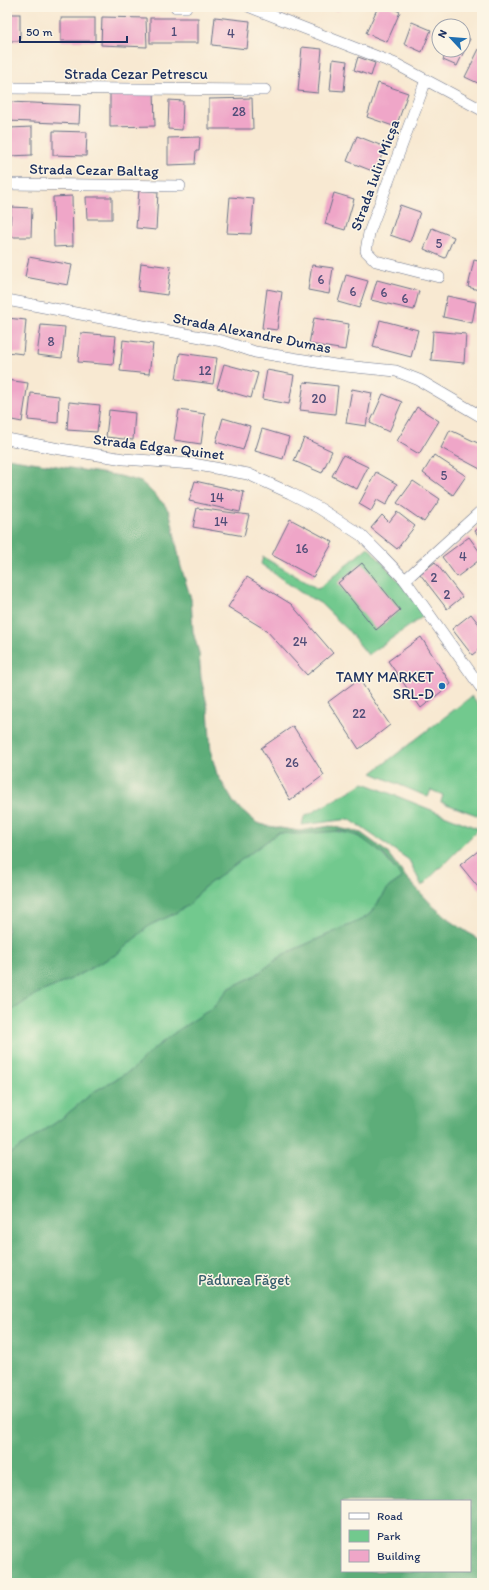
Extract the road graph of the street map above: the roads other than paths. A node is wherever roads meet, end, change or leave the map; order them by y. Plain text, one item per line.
1 (176, 7) edge
2 (186, 7) edge
3 (250, 7) edge
4 (426, 80) junction
5 (7, 88) edge
6 (265, 90) dead end
7 (482, 110) edge
8 (7, 184) edge
9 (180, 186) dead end
10 (439, 277) dead end
11 (7, 300) edge
12 (482, 417) edge
13 (7, 439) edge
14 (482, 510) edge
15 (405, 580) junction
16 (481, 683) edge

1 - 2 street
3 - 4 street
4 - 7 street
4 - 10 street, Strada Iuliu Micșa
5 - 6 street, Strada Cezar Petrescu
8 - 9 street, Strada Cezar Baltag
11 - 12 street, Strada Alexandre Dumas
13 - 15 street, Strada Edgar Quinet
14 - 15 street
15 - 16 street, Strada Edgar Quinet

